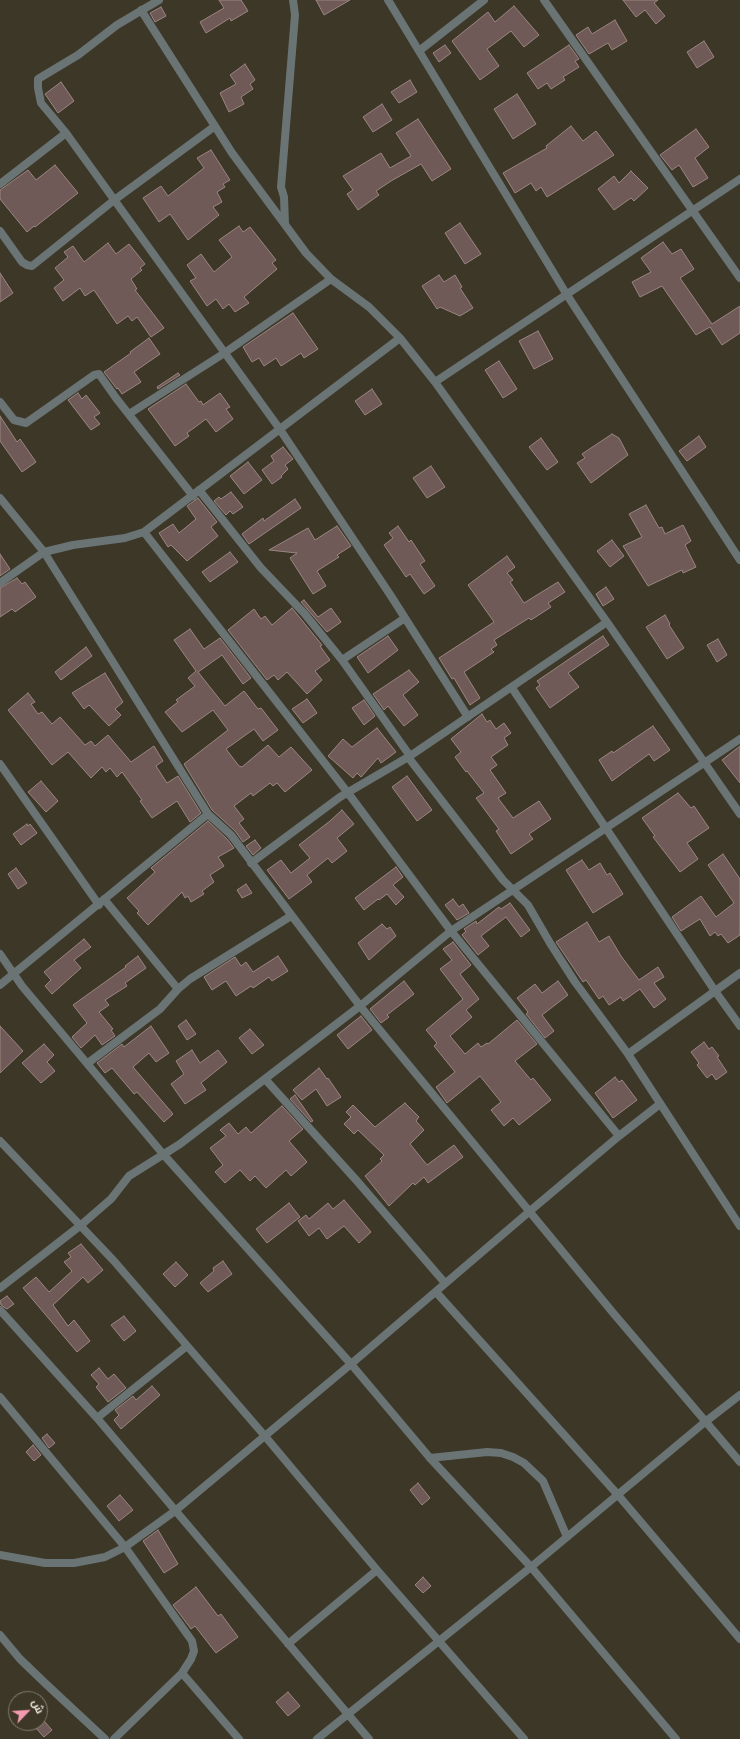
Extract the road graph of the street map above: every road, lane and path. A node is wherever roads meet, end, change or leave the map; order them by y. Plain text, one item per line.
1 (293, 0) edge
2 (388, 0) edge
3 (484, 0) edge
4 (544, 0) edge
5 (154, 1) edge
6 (141, 10) junction
7 (419, 51) junction
8 (215, 126) junction
9 (66, 133) junction
10 (740, 179) edge
11 (0, 182) edge
12 (113, 201) junction
13 (692, 211) junction
14 (285, 224) junction
15 (0, 231) edge
16 (331, 278) junction
17 (740, 278) edge
18 (567, 295) junction
19 (400, 338) junction
20 (223, 354) junction
21 (435, 382) junction
22 (0, 402) edge
23 (129, 414) junction
24 (279, 428) junction
25 (196, 493) junction
26 (0, 498) edge
27 (144, 532) junction
28 (44, 552) junction
29 (740, 560) edge
30 (0, 583) edge
31 (405, 618) junction
32 (607, 622) junction
33 (342, 660) junction
34 (512, 688) junction
35 (468, 717) junction
36 (740, 738) edge
37 (409, 756) junction
38 (704, 762) junction
39 (0, 764) edge
40 (348, 793) junction
41 (208, 814) junction
42 (740, 814) edge
43 (607, 828) junction
44 (251, 862) junction
45 (512, 890) junction
46 (102, 902) junction
47 (292, 916) junction
48 (451, 931) junction
49 (0, 954) edge
50 (13, 973) junction
51 (740, 973) edge
52 (0, 985) edge
53 (178, 989) junction
54 (715, 991) junction
55 (360, 1006) junction
56 (740, 1026) edge
57 (628, 1054) junction
58 (88, 1063) junction
59 (265, 1079) junction
60 (660, 1104) junction
61 (619, 1136) junction
62 (0, 1141) edge
63 (163, 1154) junction
64 (530, 1211) junction
65 (81, 1225) junction
66 (740, 1226) edge
67 (446, 1283) junction
68 (0, 1288) edge
69 (436, 1292) junction
70 (0, 1310) edge
71 (187, 1346) junction
72 (351, 1364) junction
73 (740, 1395) edge
74 (0, 1397) edge
75 (97, 1418) junction
76 (704, 1422) junction
77 (264, 1435) junction
78 (430, 1458) junction
79 (740, 1462) edge
80 (618, 1495) junction
81 (175, 1511) junction
82 (567, 1537) junction
83 (125, 1547) junction
84 (0, 1555) edge
85 (531, 1567) junction
86 (377, 1570) junction
87 (0, 1635) edge
88 (740, 1639) edge
89 (438, 1640) junction
90 (288, 1644) junction
91 (182, 1673) junction
92 (348, 1714) junction
93 (105, 1739) edge
94 (114, 1739) edge
95 (239, 1739) edge
96 (317, 1739) edge
97 (369, 1739) edge
98 (524, 1739) edge
99 (676, 1739) edge

1 - 14 street
2 - 7 street
3 - 7 street
4 - 13 street
5 - 6 street
6 - 8 street
6 - 9 street
7 - 18 street
8 - 12 street
8 - 14 street
9 - 11 street
9 - 12 street
10 - 13 street
12 - 15 street
12 - 20 street
13 - 17 street
13 - 18 street
14 - 16 street
16 - 19 street
16 - 20 street
18 - 21 street
18 - 29 street
19 - 21 street
19 - 24 street
20 - 23 street
20 - 24 street
21 - 32 street
22 - 23 street
23 - 25 street
24 - 25 street
24 - 31 street
25 - 27 street
25 - 33 street
26 - 28 street
27 - 28 street
27 - 40 street
28 - 30 street
28 - 41 street
31 - 33 street
31 - 35 street
32 - 34 street
32 - 38 street
33 - 37 street
34 - 35 street
34 - 43 street
35 - 37 street
36 - 38 street
37 - 40 street
37 - 45 street
38 - 42 street
38 - 43 street
39 - 46 street
40 - 44 street
40 - 48 street
41 - 44 street
41 - 46 street
43 - 45 street
43 - 54 street
44 - 47 street
45 - 48 street
45 - 57 street
46 - 50 street
46 - 53 street
47 - 53 street
47 - 55 street
48 - 55 street
48 - 61 street
49 - 50 street
50 - 52 street
50 - 58 street
51 - 54 street
53 - 58 street
54 - 56 street
54 - 57 street
55 - 59 street
55 - 64 street
57 - 60 street
58 - 63 street
59 - 63 street
59 - 67 street
60 - 61 street
60 - 66 street
61 - 64 street
62 - 65 street
63 - 65 street
63 - 72 street
64 - 67 street
64 - 76 street
65 - 68 street
65 - 71 street
67 - 69 street
69 - 72 street
69 - 80 street
70 - 75 street
71 - 75 street
71 - 77 street
72 - 77 street
72 - 78 street
73 - 76 street
74 - 83 street
75 - 81 street
76 - 79 street
76 - 80 street
77 - 81 street
77 - 86 street
78 - 82 street
78 - 85 street
80 - 82 street
80 - 88 street
81 - 83 street
81 - 90 street
82 - 85 street
83 - 84 street
83 - 91 street
85 - 89 street
85 - 99 street
86 - 89 street
86 - 90 street
87 - 93 street
89 - 92 street
89 - 98 street
90 - 92 street
91 - 94 street
91 - 95 street
92 - 96 street
92 - 97 street

